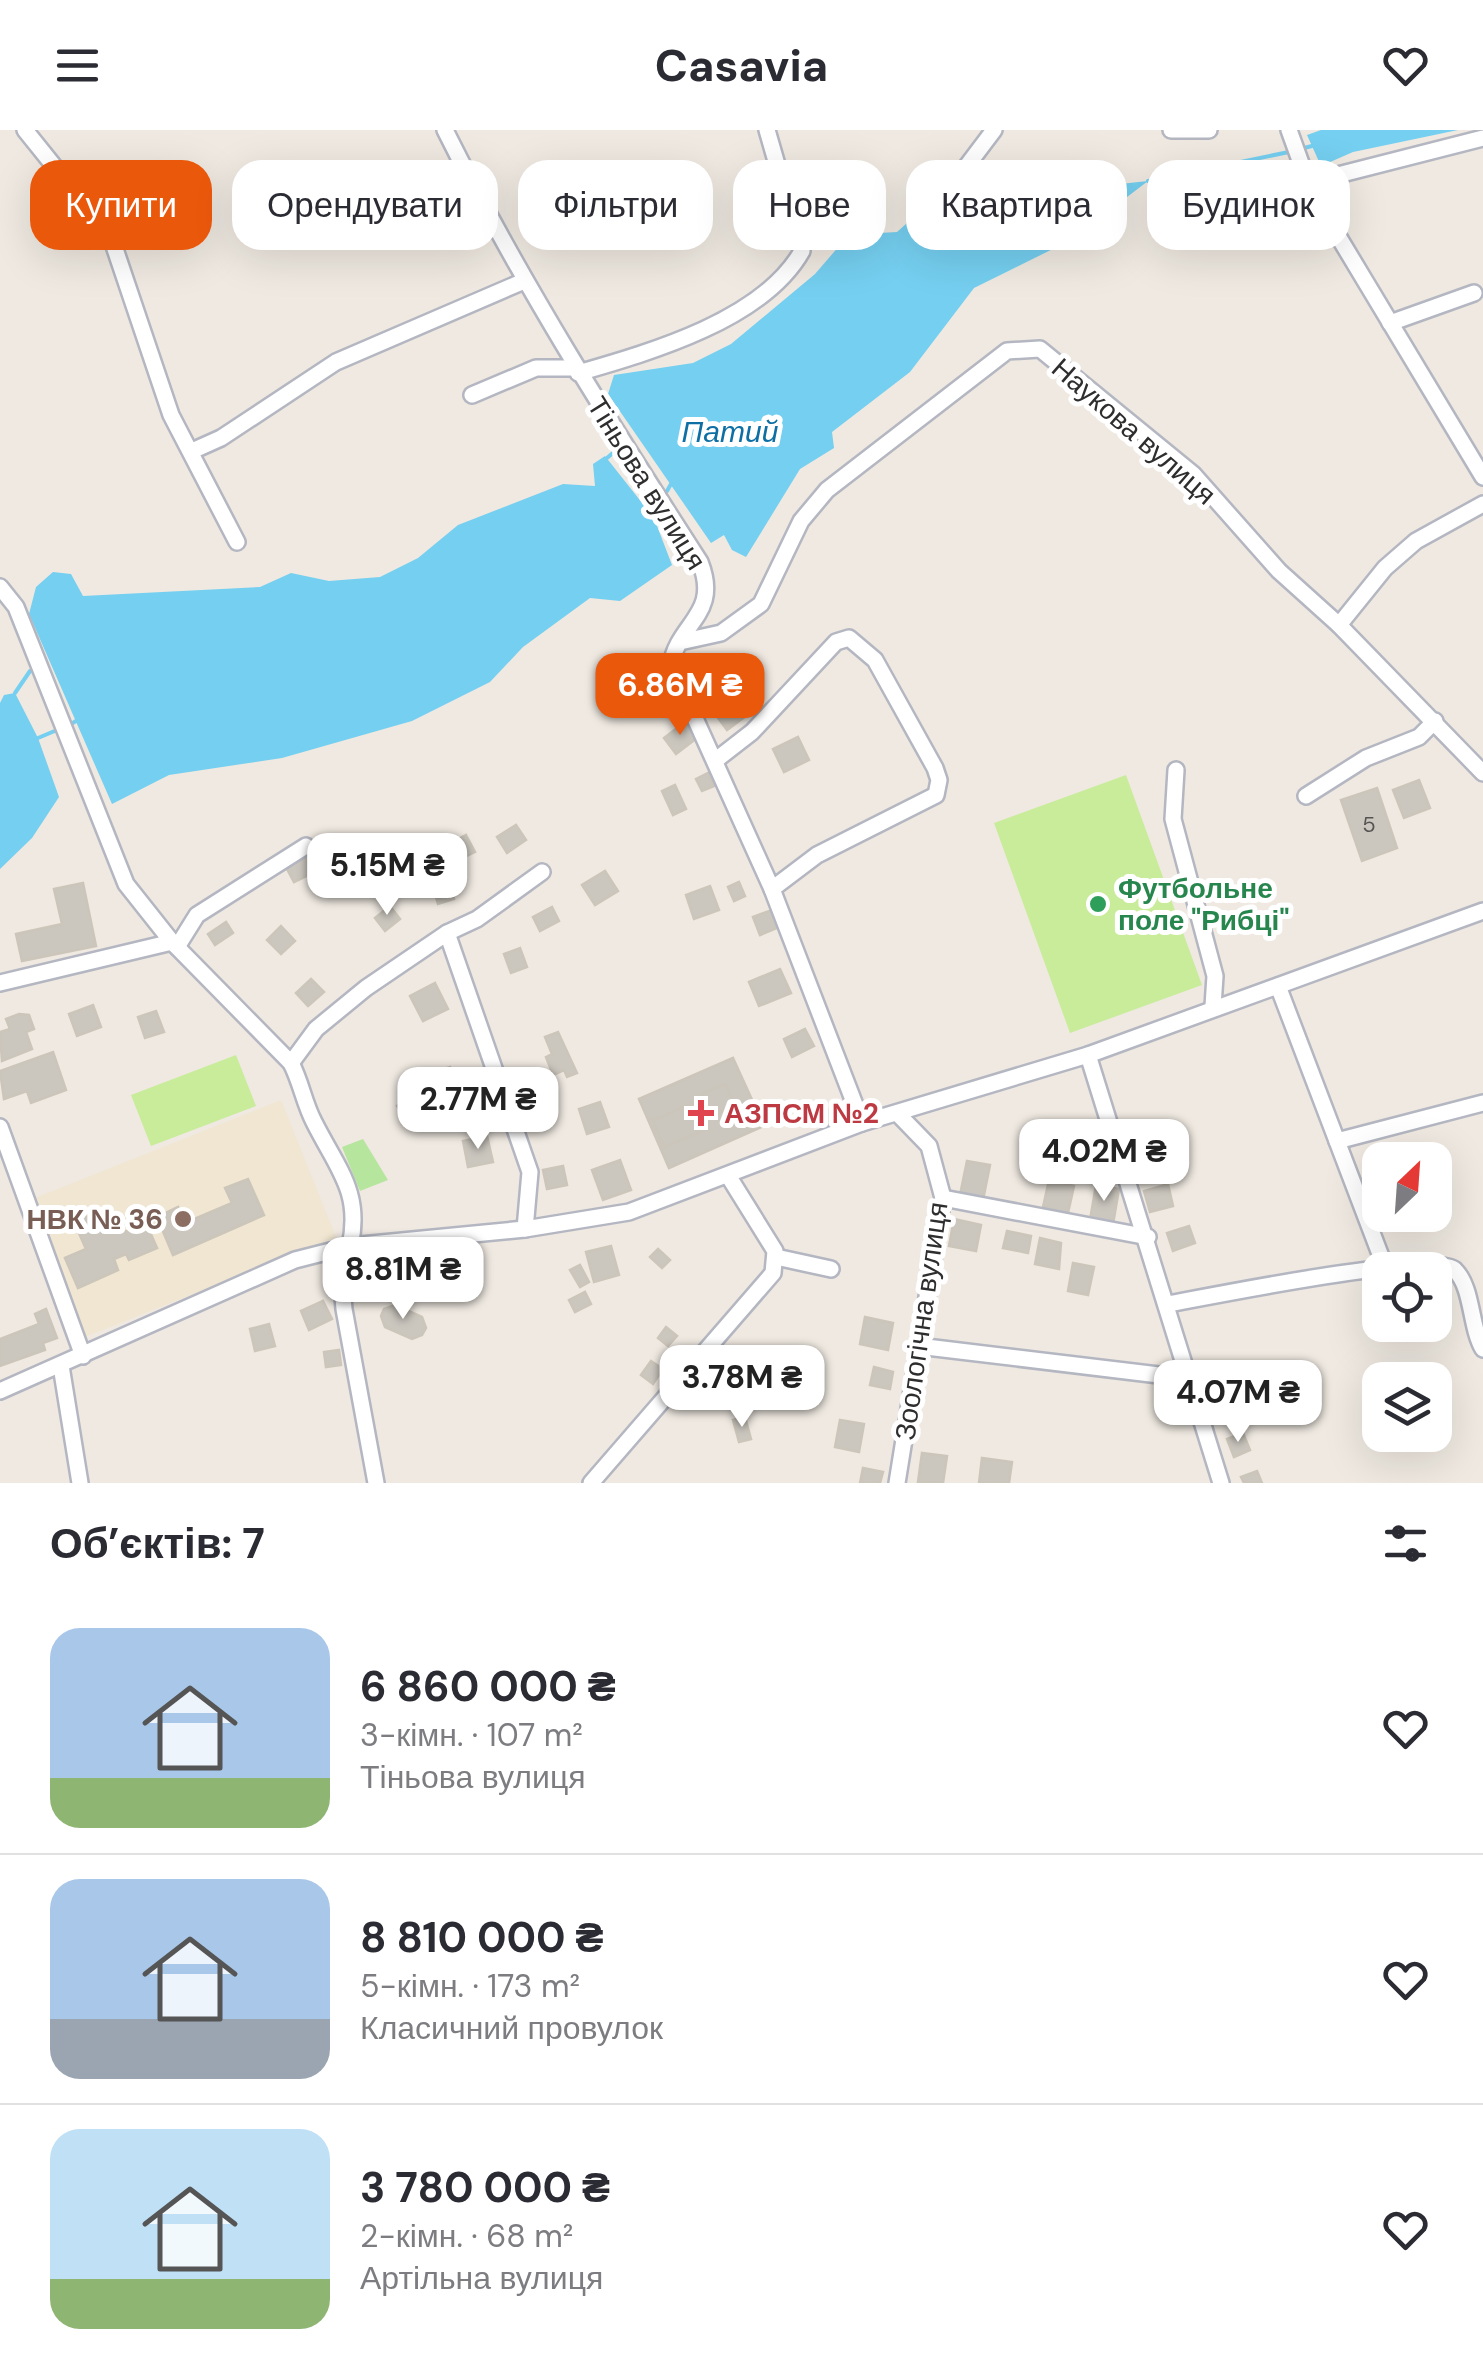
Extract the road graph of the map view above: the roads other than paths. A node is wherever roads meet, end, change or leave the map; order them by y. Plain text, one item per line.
1 (24, 130) edge
2 (445, 130) edge
3 (767, 130) edge
4 (994, 130) edge
5 (1171, 130) edge
6 (1209, 130) edge
7 (1289, 130) edge
8 (1483, 138) edge
9 (971, 160) edge
10 (1300, 160) edge
11 (1350, 172) edge
12 (1347, 250) edge
13 (524, 281) junction
14 (1474, 292) dead end
15 (1390, 323) junction
16 (576, 370) junction
17 (472, 395) dead end
18 (192, 450) junction
19 (1483, 477) edge
20 (1483, 504) edge
21 (238, 542) dead end
22 (0, 587) edge
23 (1339, 625) junction
24 (680, 642) junction
25 (1435, 721) junction
26 (716, 760) junction
27 (1176, 770) dead end
28 (1483, 773) edge
29 (1306, 796) dead end
30 (306, 846) dead end
31 (542, 872) dead end
32 (772, 890) junction
33 (1483, 911) edge
34 (447, 933) junction
35 (174, 944) junction
36 (0, 983) edge
37 (1278, 986) junction
38 (1213, 1006) junction
39 (1088, 1055) junction
40 (291, 1063) junction
41 (1483, 1103) edge
42 (897, 1113) junction
43 (862, 1123) junction
44 (0, 1127) edge
45 (1336, 1140) junction
46 (729, 1177) junction
47 (943, 1198) junction
48 (526, 1230) junction
49 (1148, 1237) junction
50 (344, 1247) junction
51 (1378, 1252) edge
52 (776, 1257) junction
53 (1452, 1267) edge
54 (831, 1269) dead end
55 (1362, 1271) edge
56 (1168, 1304) junction
57 (918, 1346) junction
58 (1483, 1349) edge
59 (83, 1356) junction
60 (62, 1366) junction
61 (1192, 1380) junction
62 (0, 1391) edge
63 (80, 1483) edge
64 (376, 1483) edge
65 (590, 1483) edge
66 (897, 1483) edge
67 (1221, 1483) edge

1 - 18 street
2 - 13 street, Тіньова вулиця
3 - 16 street
4 - 9 street
5 - 6 street
7 - 10 street
8 - 11 street
12 - 15 street
13 - 16 street, Тіньова вулиця
13 - 18 street
14 - 15 street
15 - 19 street
16 - 17 street
16 - 24 street, Тіньова вулиця
18 - 21 street
20 - 23 street
22 - 35 street
23 - 24 street, Наукова вулиця
23 - 25 street, Наукова вулиця
24 - 26 street
25 - 28 street, Наукова вулиця
25 - 29 street
26 - 32 street
26 - 32 street
27 - 38 street
30 - 35 street
31 - 34 street
32 - 43 street
33 - 37 street
34 - 40 street
34 - 48 street
35 - 36 street
35 - 40 street
37 - 38 street
37 - 45 street
38 - 39 street
39 - 42 street
39 - 49 street
40 - 50 street
41 - 45 street
42 - 43 street
42 - 47 street, Зоологічна вулиця
43 - 46 street
44 - 59 street
45 - 51 street
46 - 48 street
46 - 52 street
47 - 49 street
47 - 57 street, Зоологічна вулиця
48 - 50 street
49 - 56 street
50 - 59 street
50 - 64 street
52 - 54 street
52 - 65 street
53 - 58 street
55 - 56 street
56 - 61 street
57 - 61 street
57 - 66 street, Зоологічна вулиця
59 - 60 street
60 - 62 street
60 - 63 street
61 - 67 street

